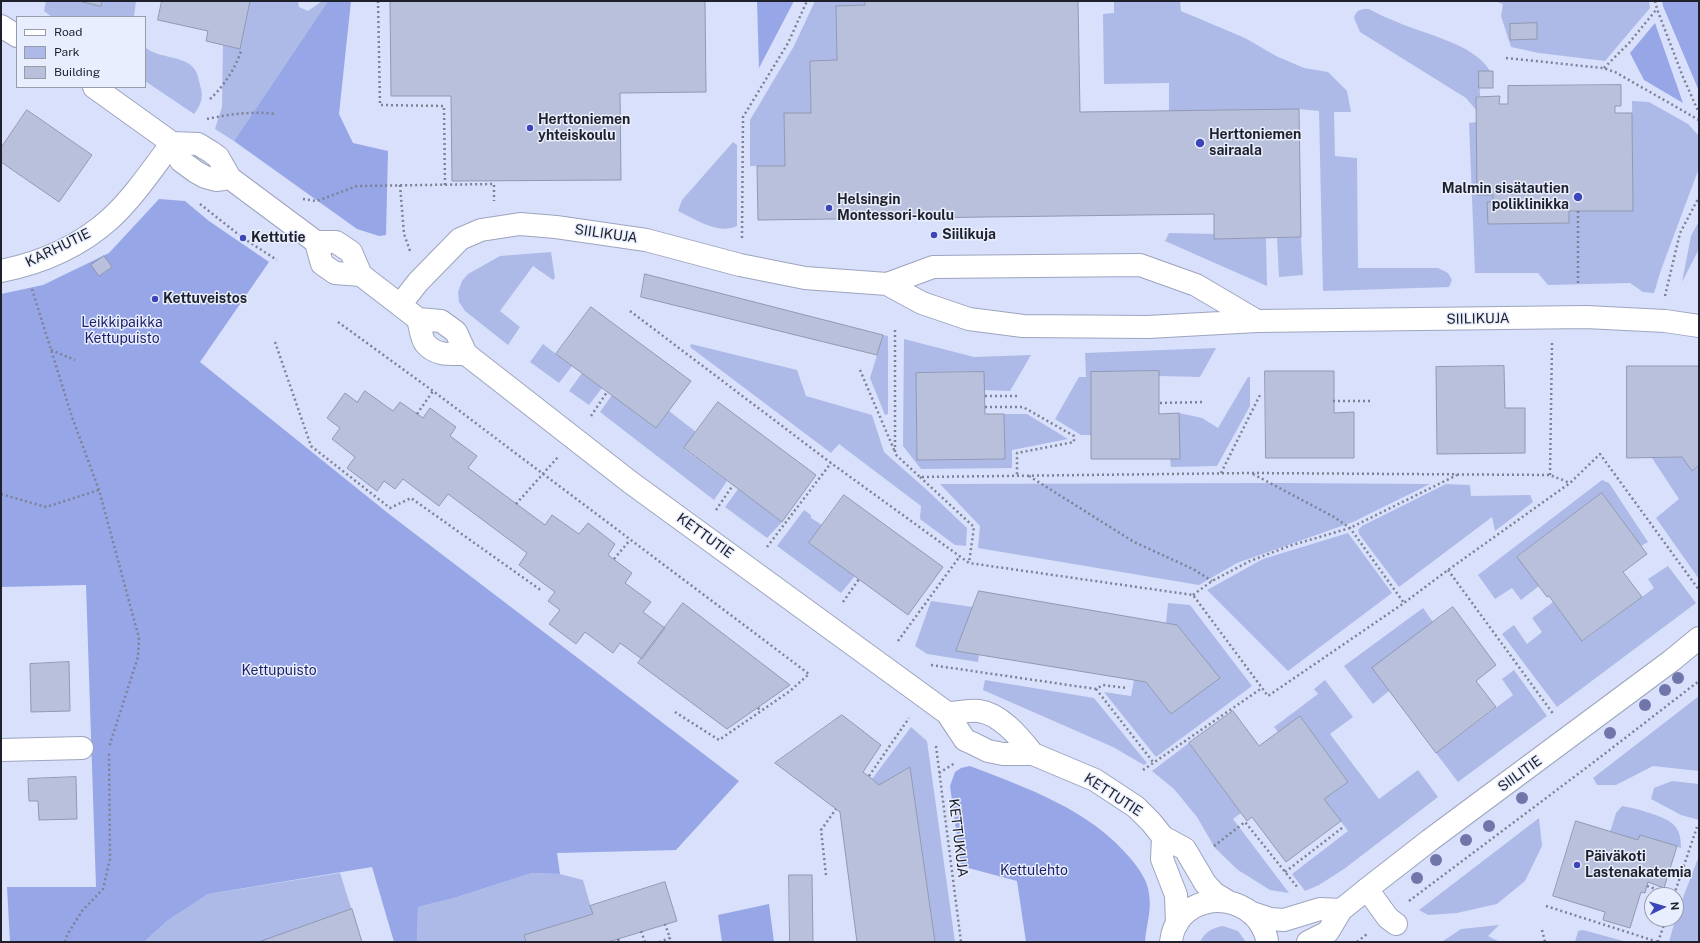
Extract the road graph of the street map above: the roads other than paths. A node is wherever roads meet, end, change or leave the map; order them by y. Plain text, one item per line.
1 (1, 26) edge
2 (16, 35) edge
3 (95, 88) edge
4 (172, 143) junction
5 (1, 271) edge
6 (887, 284) junction
7 (400, 305) junction
8 (1257, 321) junction
9 (1699, 326) edge
10 (1699, 638) edge
11 (947, 713) junction
12 (82, 748) dead end
13 (1, 750) edge
14 (1033, 754) junction
15 (1163, 837) junction
16 (1367, 889) junction
17 (1227, 901) junction
18 (1341, 910) junction
19 (1252, 913) junction
20 (1392, 921) road end
21 (1174, 933) edge
22 (1267, 942) edge
23 (1308, 942) edge

1 - 2 street
3 - 4 street, KETTUTIE
4 - 5 street, KARHUTIE
4 - 7 street, KETTUTIE
6 - 7 street, SIILIKUJA
6 - 8 street, SIILIKUJA
6 - 8 street, SIILIKUJA
7 - 11 street, KETTUTIE
8 - 9 street, SIILIKUJA
10 - 16 street, SIILITIE
11 - 14 street, KETTUTIE
11 - 14 street, KETTUTIE
12 - 13 street
14 - 15 street, KETTUTIE
15 - 17 street, KETTUTIE
15 - 21 street
16 - 18 street, SIILITIE
16 - 20 street
17 - 19 street
17 - 21 street
18 - 19 street
18 - 23 street, SIILITIE
19 - 22 street

